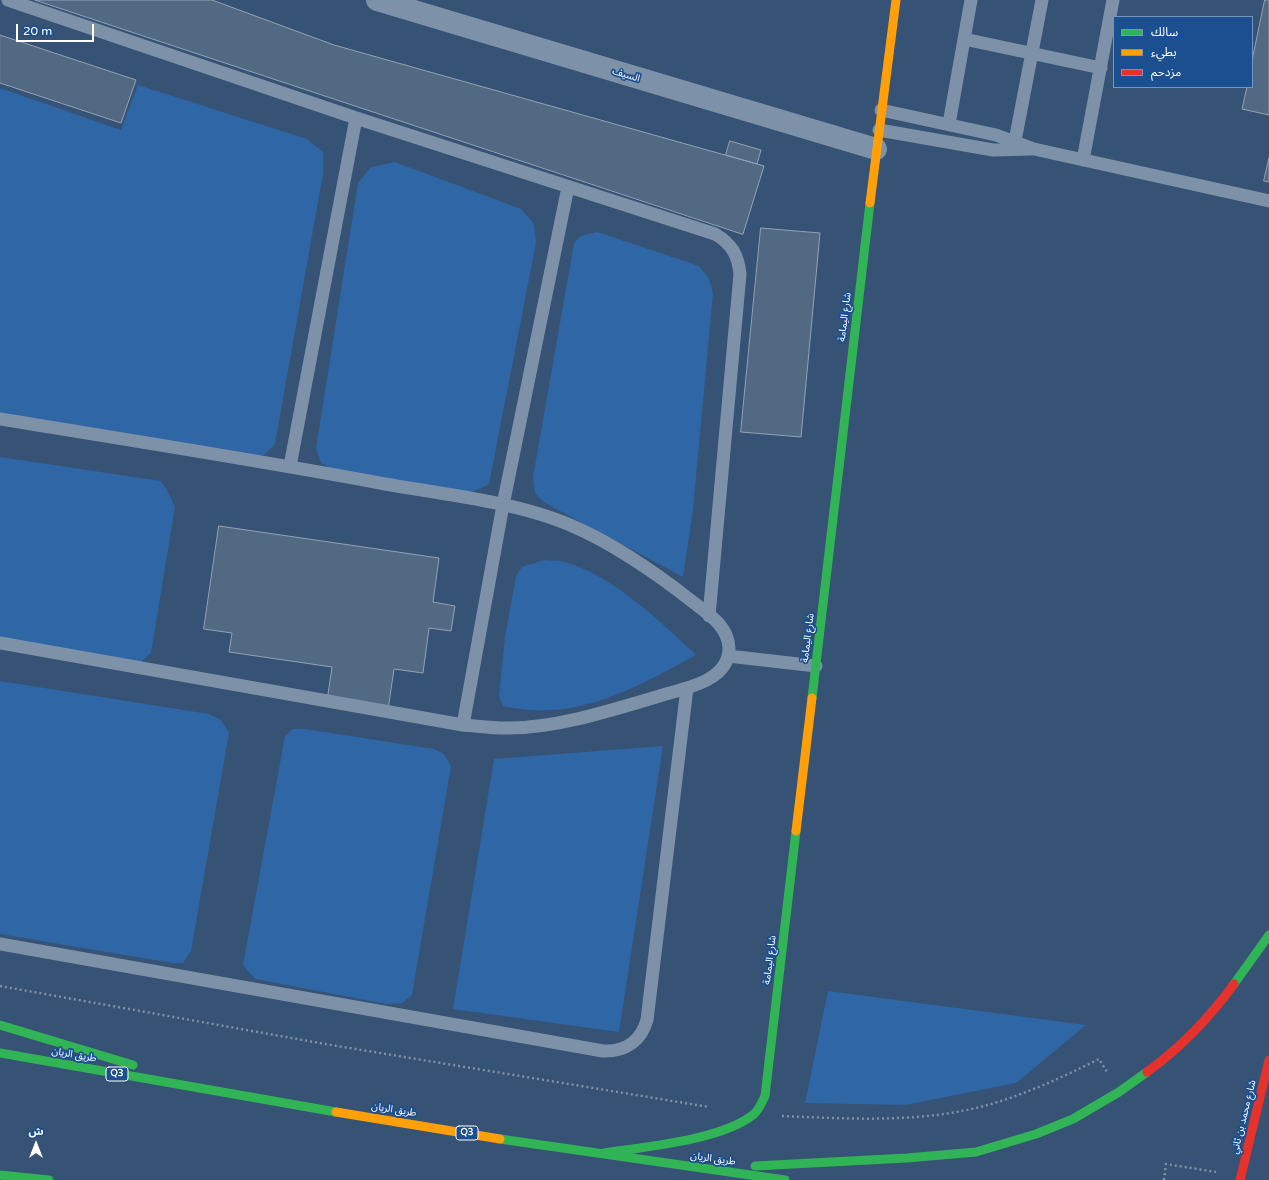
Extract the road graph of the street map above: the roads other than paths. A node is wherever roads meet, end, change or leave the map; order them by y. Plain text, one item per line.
1 (8, 0) edge
2 (377, 0) edge
3 (896, 0) edge
4 (971, 0) edge
5 (1042, 0) edge
6 (1113, 0) edge
7 (964, 39) junction
8 (1032, 54) junction
9 (1101, 68) junction
10 (881, 110) junction
11 (356, 118) junction
12 (949, 124) junction
13 (878, 139) junction
14 (1016, 141) junction
15 (1034, 149) junction
16 (1083, 160) junction
17 (568, 187) junction
18 (1269, 202) edge
19 (0, 419) edge
20 (290, 466) junction
21 (502, 505) junction
22 (710, 616) junction
23 (0, 643) edge
24 (728, 656) junction
25 (816, 666) junction
26 (687, 688) junction
27 (463, 725) junction
28 (1269, 935) edge
29 (0, 944) edge
30 (0, 1025) edge
31 (0, 1053) edge
32 (1269, 1060) edge
33 (234, 1095) junction
34 (597, 1155) junction
35 (701, 1169) junction
36 (0, 1175) edge
37 (1240, 1178) edge
38 (49, 1180) edge
39 (785, 1180) edge

1 - 11 lane
2 - 13 street, السيف
3 - 10 main road, شارع اليمامة
4 - 7 lane
5 - 8 lane
6 - 9 lane
7 - 8 lane
7 - 12 lane
8 - 9 lane
8 - 14 lane
9 - 16 lane
10 - 12 lane
10 - 13 main road, شارع اليمامة
11 - 17 lane
11 - 20 lane
12 - 14 lane
13 - 15 lane
13 - 25 main road, شارع اليمامة
14 - 15 lane
15 - 16 lane
16 - 18 lane
17 - 21 lane
17 - 22 lane
19 - 20 lane
20 - 21 lane
21 - 22 lane
21 - 27 lane
22 - 24 lane
23 - 27 lane
24 - 25 lane
24 - 26 lane
25 - 34 main road, شارع اليمامة
26 - 27 lane
26 - 29 lane
28 - 35 main road
30 - 33 main road
31 - 33 main road, طريق الريان / Q3
32 - 37 main road, شارع محمد بن ثاني
33 - 34 main road, طريق الريان / Q3
34 - 35 main road, طريق الريان / Q3
35 - 39 main road, طريق الريان / Q3
36 - 38 main road

